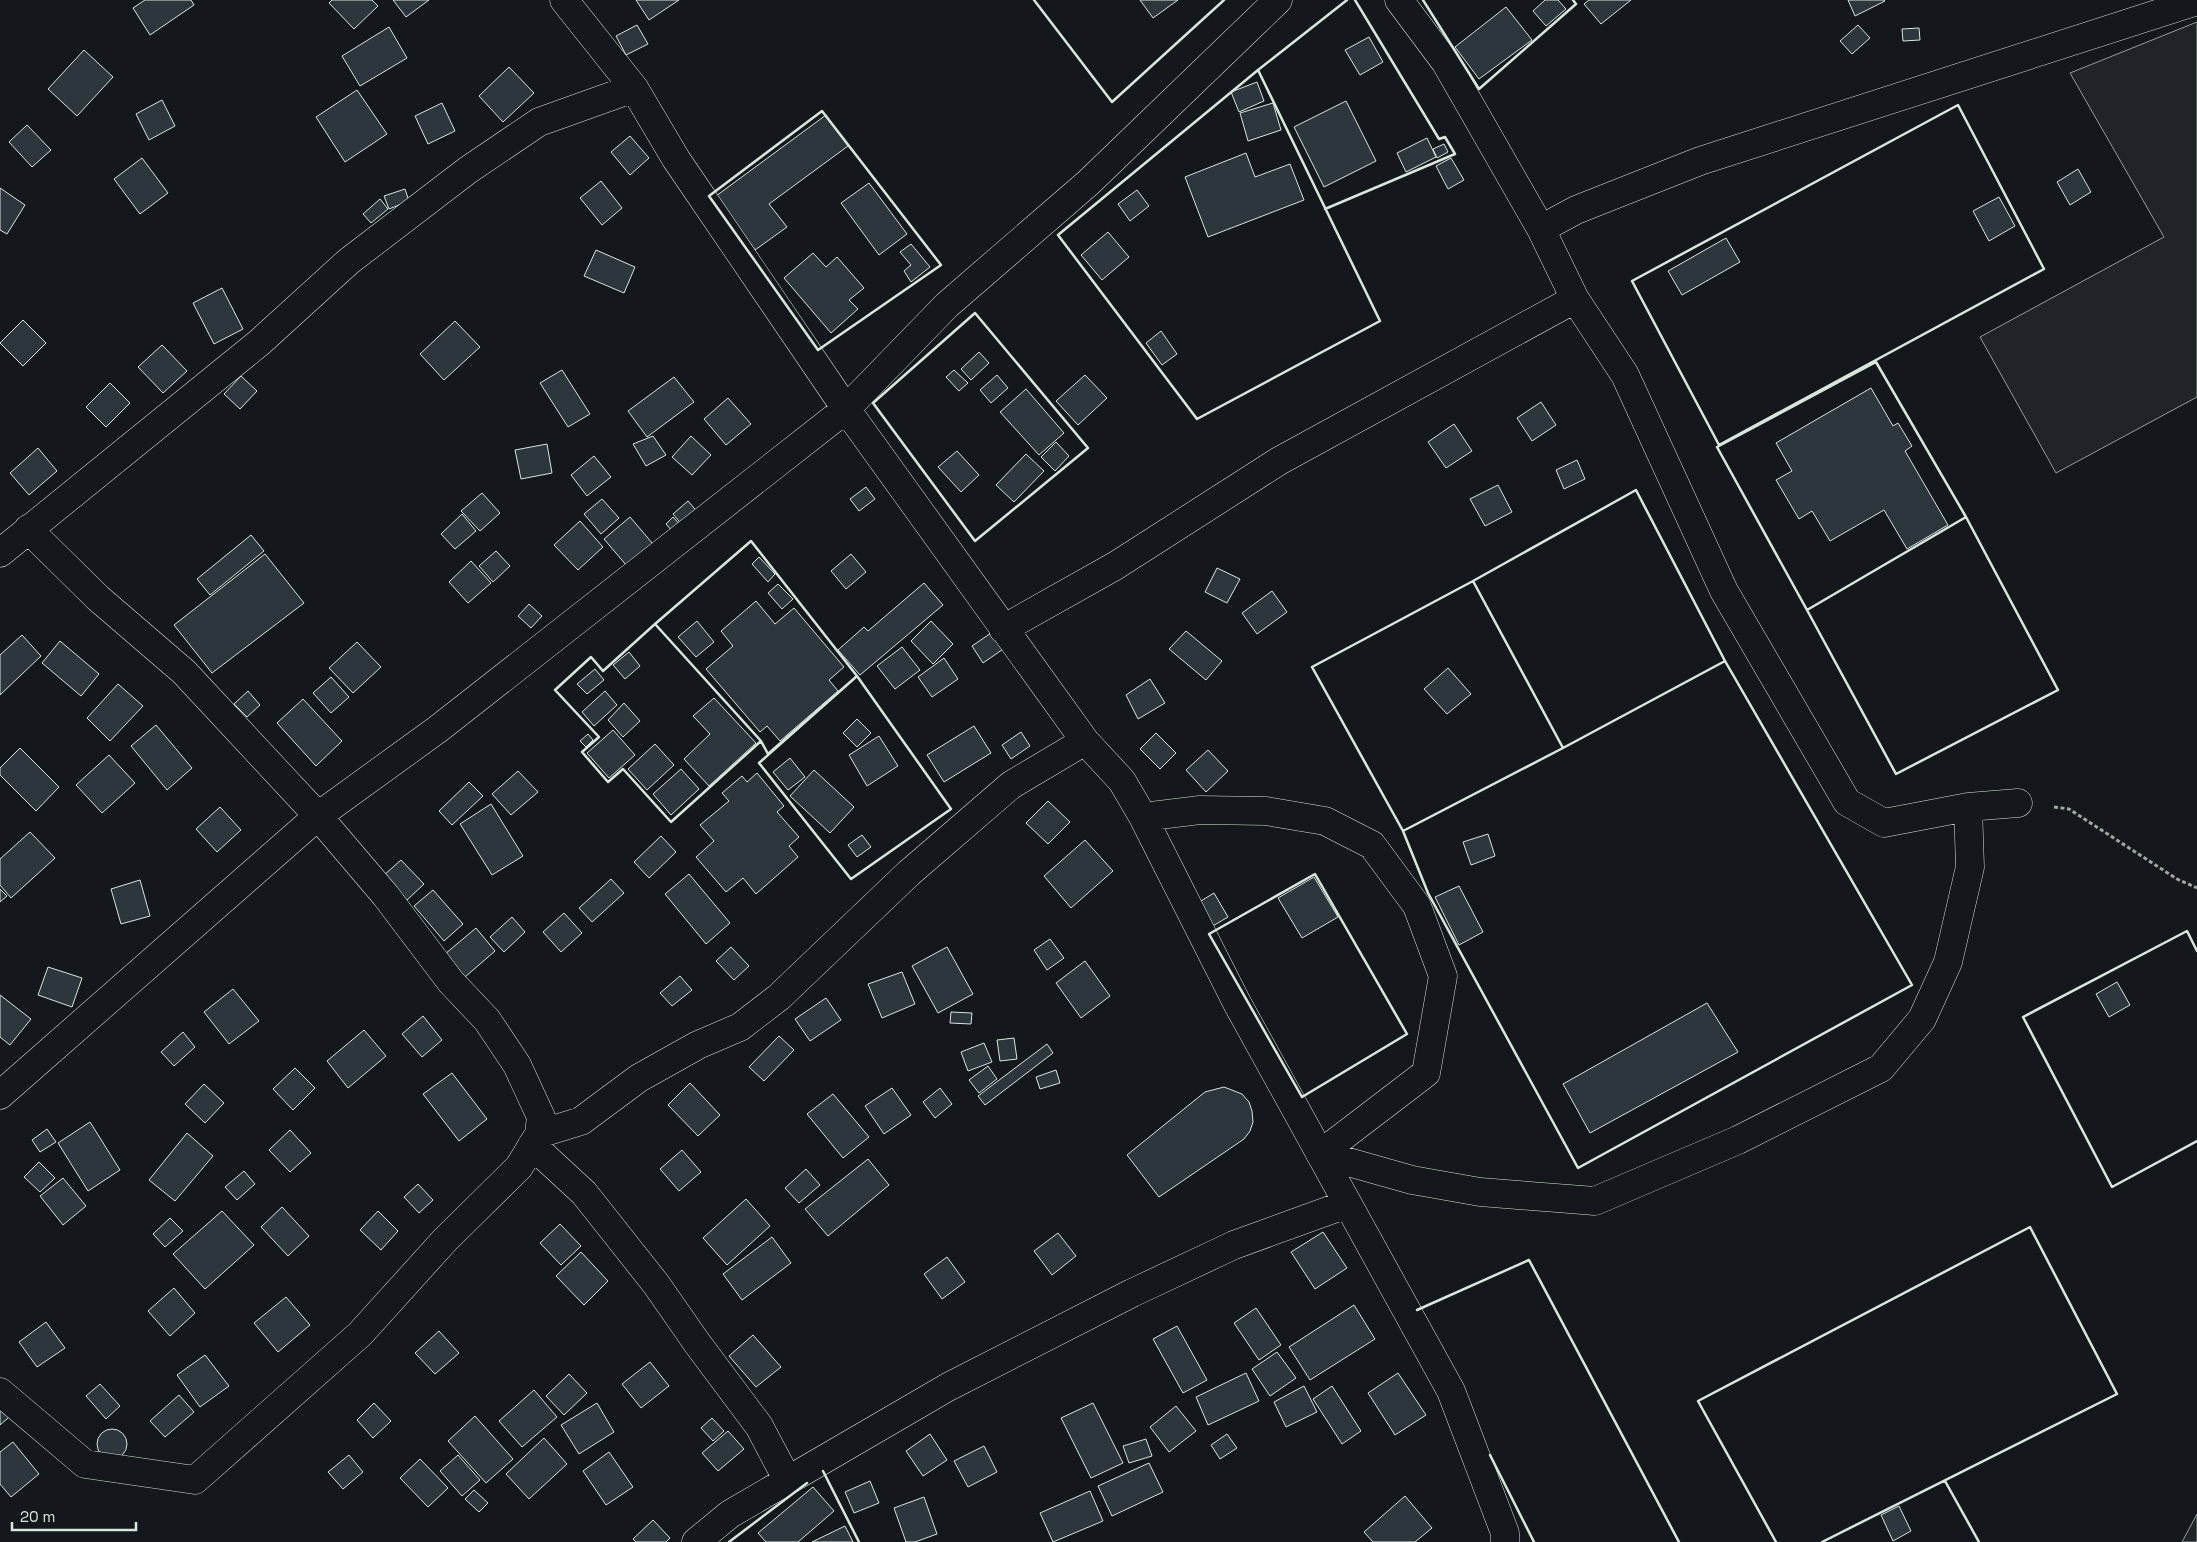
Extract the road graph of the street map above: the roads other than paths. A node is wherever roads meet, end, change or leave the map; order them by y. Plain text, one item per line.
1 (564, 0) edge
2 (1278, 0) edge
3 (1399, 0) edge
4 (2197, 1) edge
5 (634, 88) junction
6 (1541, 229) junction
7 (1575, 299) junction
8 (846, 408) junction
9 (28, 529) junction
10 (0, 553) edge
11 (1003, 628) junction
12 (1085, 741) junction
13 (2018, 803) road end
14 (1968, 807) junction
15 (318, 816) junction
16 (1144, 816) junction
17 (0, 1095) edge
18 (535, 1140) junction
19 (1320, 1154) junction
20 (1348, 1204) junction
21 (0, 1392) edge
22 (787, 1479) junction
23 (696, 1542) edge
24 (1505, 1542) edge

1 - 5 street
2 - 8 street
3 - 6 street
4 - 6 street
5 - 8 street
5 - 9 street
6 - 7 street
7 - 11 street
7 - 14 street
8 - 11 street
8 - 15 street
9 - 10 street
9 - 15 street
11 - 12 street
12 - 16 street
12 - 18 street
13 - 14 street
14 - 19 street
15 - 17 street
15 - 18 street
16 - 19 street
16 - 19 street
18 - 21 street
18 - 22 street
19 - 20 street
20 - 22 street
20 - 24 street
22 - 23 street

